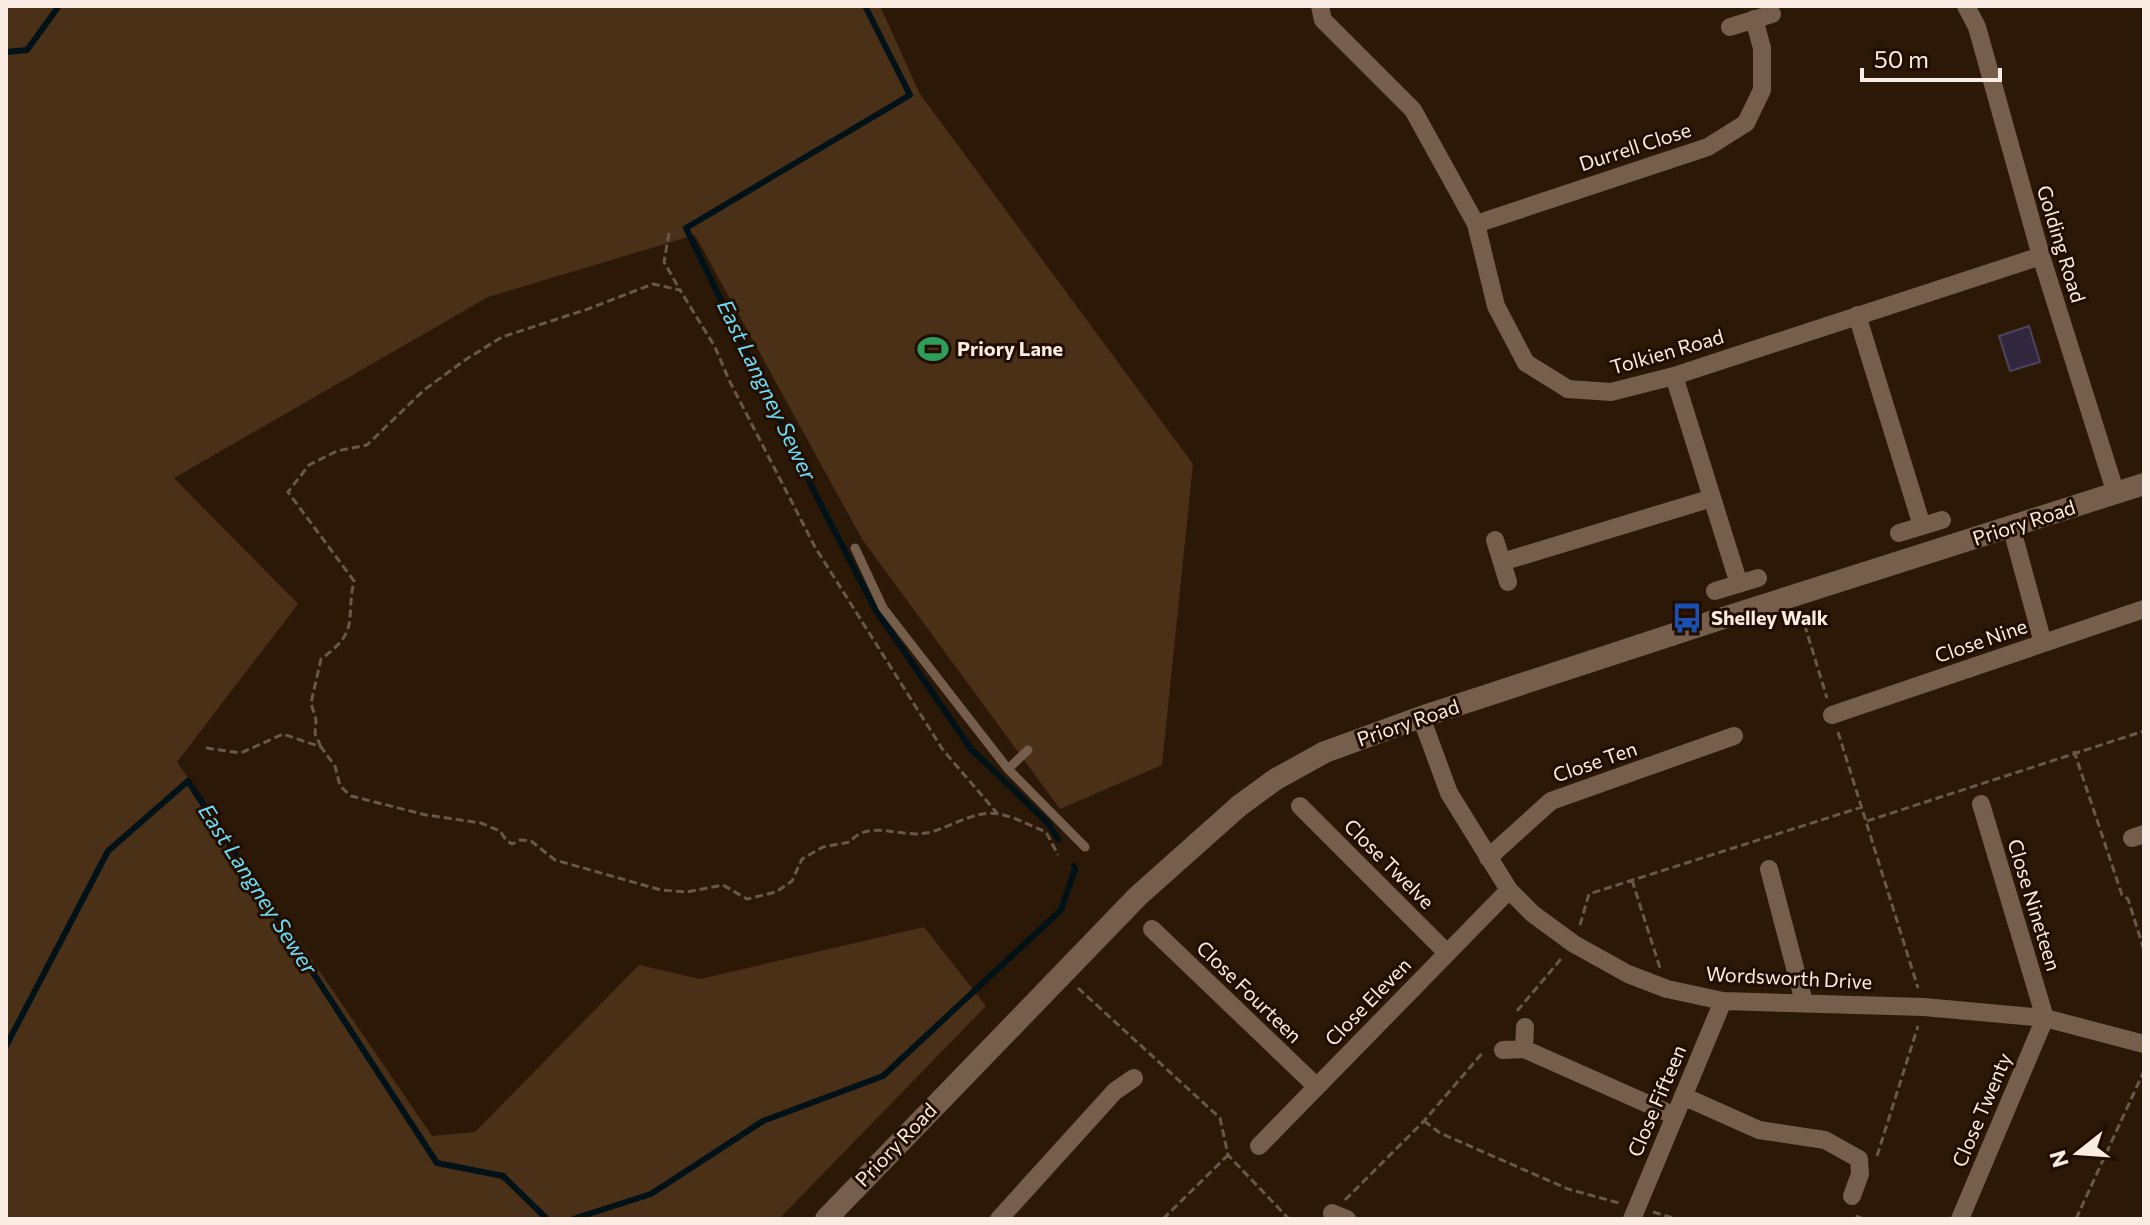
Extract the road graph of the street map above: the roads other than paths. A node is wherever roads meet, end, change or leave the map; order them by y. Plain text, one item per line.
1 (1320, 6) edge
2 (1966, 6) edge
3 (1730, 27) dead end
4 (1476, 224) junction
5 (2041, 256) junction
6 (1857, 315) junction
7 (1674, 376) junction
8 (2144, 484) edge
9 (2116, 494) junction
10 (1712, 498) junction
11 (1942, 520) dead end
12 (1922, 526) junction
13 (2011, 526) junction
14 (1899, 533) dead end
15 (1495, 540) dead end
16 (855, 548) dead end
17 (1502, 562) junction
18 (1758, 578) dead end
19 (1508, 582) dead end
20 (1739, 584) junction
21 (1715, 591) dead end
22 (2144, 609) edge
23 (2043, 643) junction
24 (1832, 715) road end
25 (1421, 717) junction
26 (1734, 736) dead end
27 (1028, 750) dead end
28 (1008, 769) junction
29 (1981, 804) dead end
30 (1300, 806) dead end
31 (1085, 847) dead end
32 (1488, 858) junction
33 (1769, 869) dead end
34 (1509, 890) junction
35 (1152, 929) dead end
36 (1446, 952) junction
37 (1723, 1001) junction
38 (1804, 1002) junction
39 (2045, 1018) junction
40 (1519, 1021) road end
41 (2144, 1044) edge
42 (1524, 1049) junction
43 (1494, 1050) road end
44 (1134, 1078) dead end
45 (1317, 1087) junction
46 (1683, 1096) junction
47 (1675, 1116) junction
48 (1259, 1146) dead end
49 (1856, 1202) road end
50 (1634, 1213) edge
51 (826, 1219) edge
52 (999, 1219) edge
53 (1960, 1219) edge

1 - 4 street, Tolkien Road
2 - 5 street, Golding Road
3 - 4 street, Durrell Close
4 - 7 street, Tolkien Road
5 - 6 street, Tolkien Road
5 - 9 street, Golding Road
6 - 7 street, Tolkien Road
6 - 12 street
7 - 10 street
8 - 9 street, Priory Road
9 - 13 street, Priory Road
10 - 17 street
10 - 20 street
11 - 12 street
12 - 14 street
13 - 23 street
13 - 25 street, Priory Road
15 - 17 street
16 - 28 lane
17 - 19 street
18 - 20 street
20 - 21 street
22 - 23 street, Close Nine
23 - 24 street, Close Nine
25 - 32 street, Wordsworth Drive
25 - 51 street, Priory Road
26 - 32 street, Close Ten
27 - 28 lane
28 - 31 lane
29 - 39 street, Close Nineteen
30 - 36 street, Close Twelve
32 - 34 street, Wordsworth Drive
33 - 38 street
34 - 36 street, Close Eleven
34 - 37 street, Wordsworth Drive
35 - 45 street, Close Fourteen
36 - 45 street, Close Eleven
37 - 38 street, Wordsworth Drive
37 - 46 street, Close Fifteen
38 - 39 street, Wordsworth Drive
39 - 41 street, Wordsworth Drive
39 - 53 street, Close Twenty
40 - 42 street
42 - 43 street
42 - 47 street
44 - 52 street
45 - 48 street, Close Eleven
46 - 47 street, Close Fifteen
46 - 49 street
47 - 50 street, Close Fifteen

